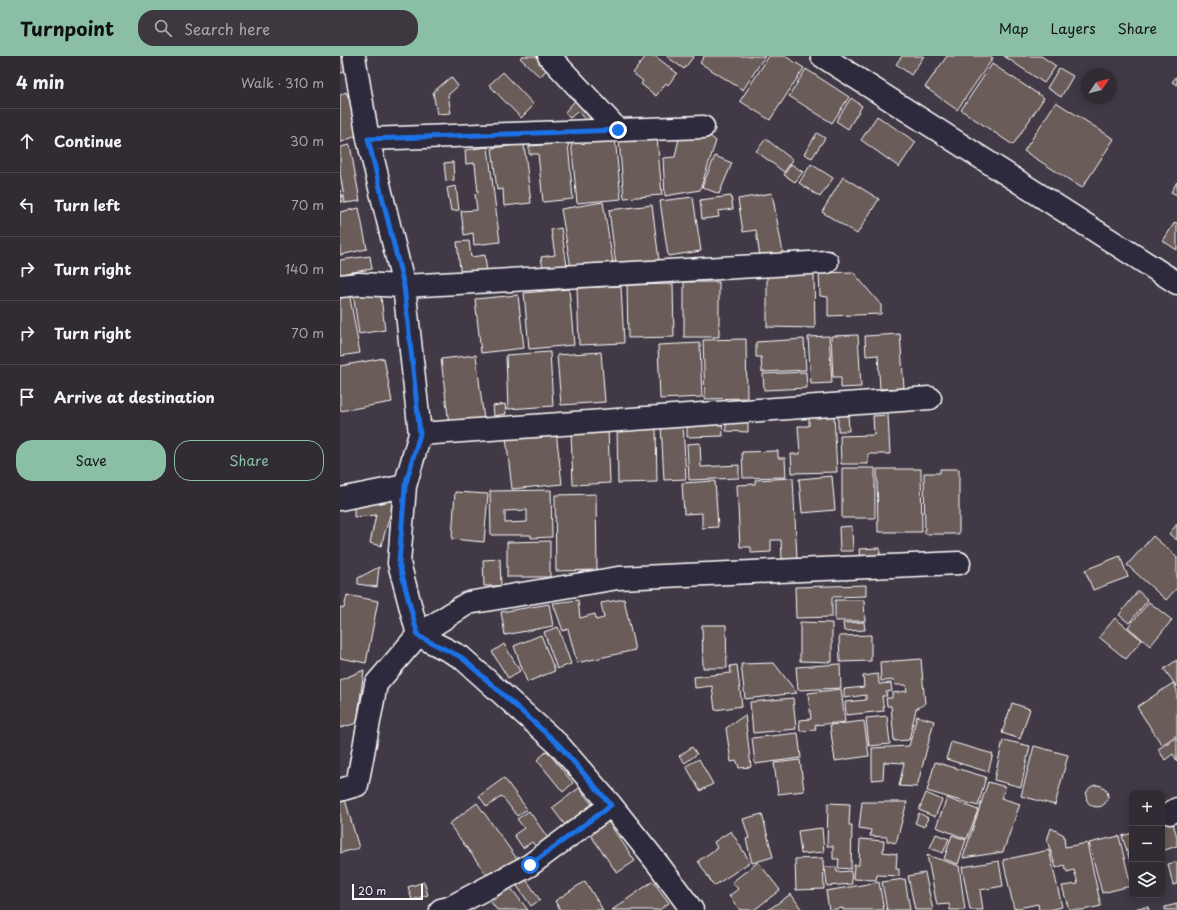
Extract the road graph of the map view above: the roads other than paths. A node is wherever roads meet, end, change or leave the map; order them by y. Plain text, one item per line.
1 (549, 56) edge
2 (822, 56) edge
3 (350, 69) edge
4 (703, 127) dead end
5 (618, 130) junction
6 (368, 139) junction
7 (827, 262) dead end
8 (1177, 283) edge
9 (340, 286) edge
10 (404, 286) junction
11 (930, 398) dead end
12 (420, 434) junction
13 (405, 486) junction
14 (340, 500) edge
15 (959, 563) dead end
16 (418, 636) junction
17 (340, 790) edge
18 (611, 805) junction
19 (441, 910) edge
20 (692, 910) edge

1 - 5 street
2 - 8 street
3 - 6 street
4 - 5 street
5 - 6 street
6 - 10 street
7 - 10 street
9 - 10 street
10 - 12 street
11 - 12 street
12 - 13 street
13 - 14 street
13 - 16 street
15 - 16 street
16 - 17 street
16 - 18 street
18 - 19 street
18 - 20 street

